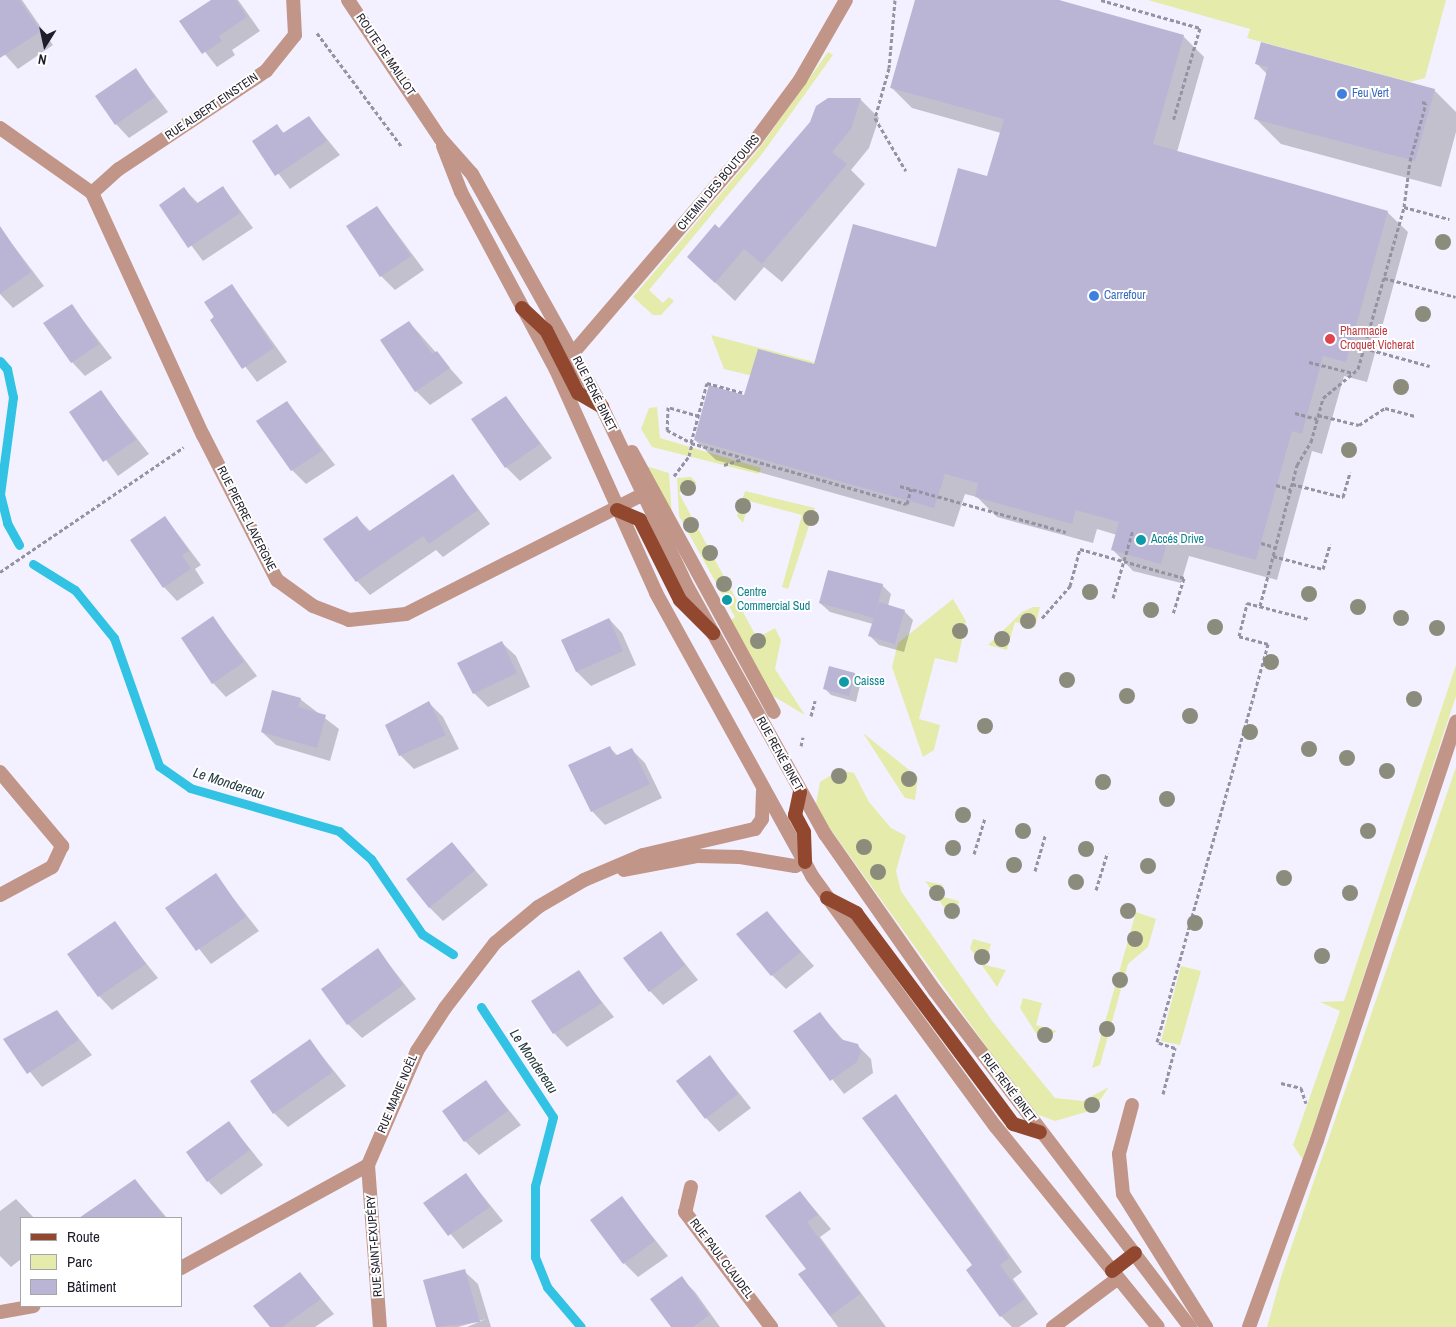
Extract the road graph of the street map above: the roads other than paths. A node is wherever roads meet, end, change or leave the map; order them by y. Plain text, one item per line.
1 (293, 0) edge
2 (348, 0) edge
3 (846, 0) edge
4 (423, 111) joint
5 (0, 128) edge
6 (440, 138) junction
7 (92, 193) junction
8 (522, 308) junction
9 (566, 354) junction
10 (602, 406) junction
11 (642, 496) junction
12 (618, 510) junction
13 (713, 633) junction
14 (774, 712) dead end
15 (1456, 721) edge
16 (0, 772) edge
17 (763, 791) junction
18 (800, 792) junction
19 (805, 862) junction
20 (584, 880) junction
21 (0, 895) edge
22 (827, 898) junction
23 (1132, 1105) dead end
24 (1040, 1132) junction
25 (368, 1165) junction
26 (691, 1188) dead end
27 (1134, 1253) junction
28 (182, 1267) edge
29 (1115, 1275) junction
30 (28, 1307) edge
31 (0, 1312) edge
32 (380, 1327) edge
33 (771, 1327) edge
34 (1053, 1327) edge
35 (1158, 1327) edge
36 (1190, 1327) edge
37 (1206, 1327) edge
38 (1249, 1327) edge

1 - 7 street, RUE ALBERT EINSTEIN
2 - 4 street, ROUTE DE MAILLOT
3 - 9 street, CHEMIN DES BOUTOURS
4 - 6 street, RUE RENÉ BINET
5 - 7 street
6 - 8 street, RUE RENÉ BINET
6 - 9 street, RUE RENÉ BINET
7 - 12 street, RUE PIERRE LAVERGNE
8 - 9 main road
8 - 12 street, RUE RENÉ BINET
9 - 10 main road
10 - 11 street, RUE RENÉ BINET
10 - 14 street
11 - 12 street, RUE PIERRE LAVERGNE
11 - 13 street, RUE RENÉ BINET
12 - 13 main road
12 - 17 street, RUE RENÉ BINET
13 - 18 street, RUE RENÉ BINET
15 - 38 street
16 - 21 street
17 - 19 street, RUE RENÉ BINET
17 - 20 street, RUE MARIE NOËL
18 - 19 main road
18 - 24 street, RUE RENÉ BINET
19 - 20 street, RUE MARIE NOËL
19 - 22 street, RUE RENÉ BINET
20 - 25 street, RUE MARIE NOËL
22 - 24 main road
22 - 29 street, RUE RENÉ BINET
23 - 37 street
24 - 27 street, RUE RENÉ BINET
25 - 28 street
25 - 32 street, RUE SAINT-EXUPÉRY
26 - 33 street, RUE PAUL CLAUDEL
27 - 29 main road
27 - 36 street, RUE RENÉ BINET
29 - 34 street
29 - 35 street, RUE RENÉ BINET
30 - 31 street

